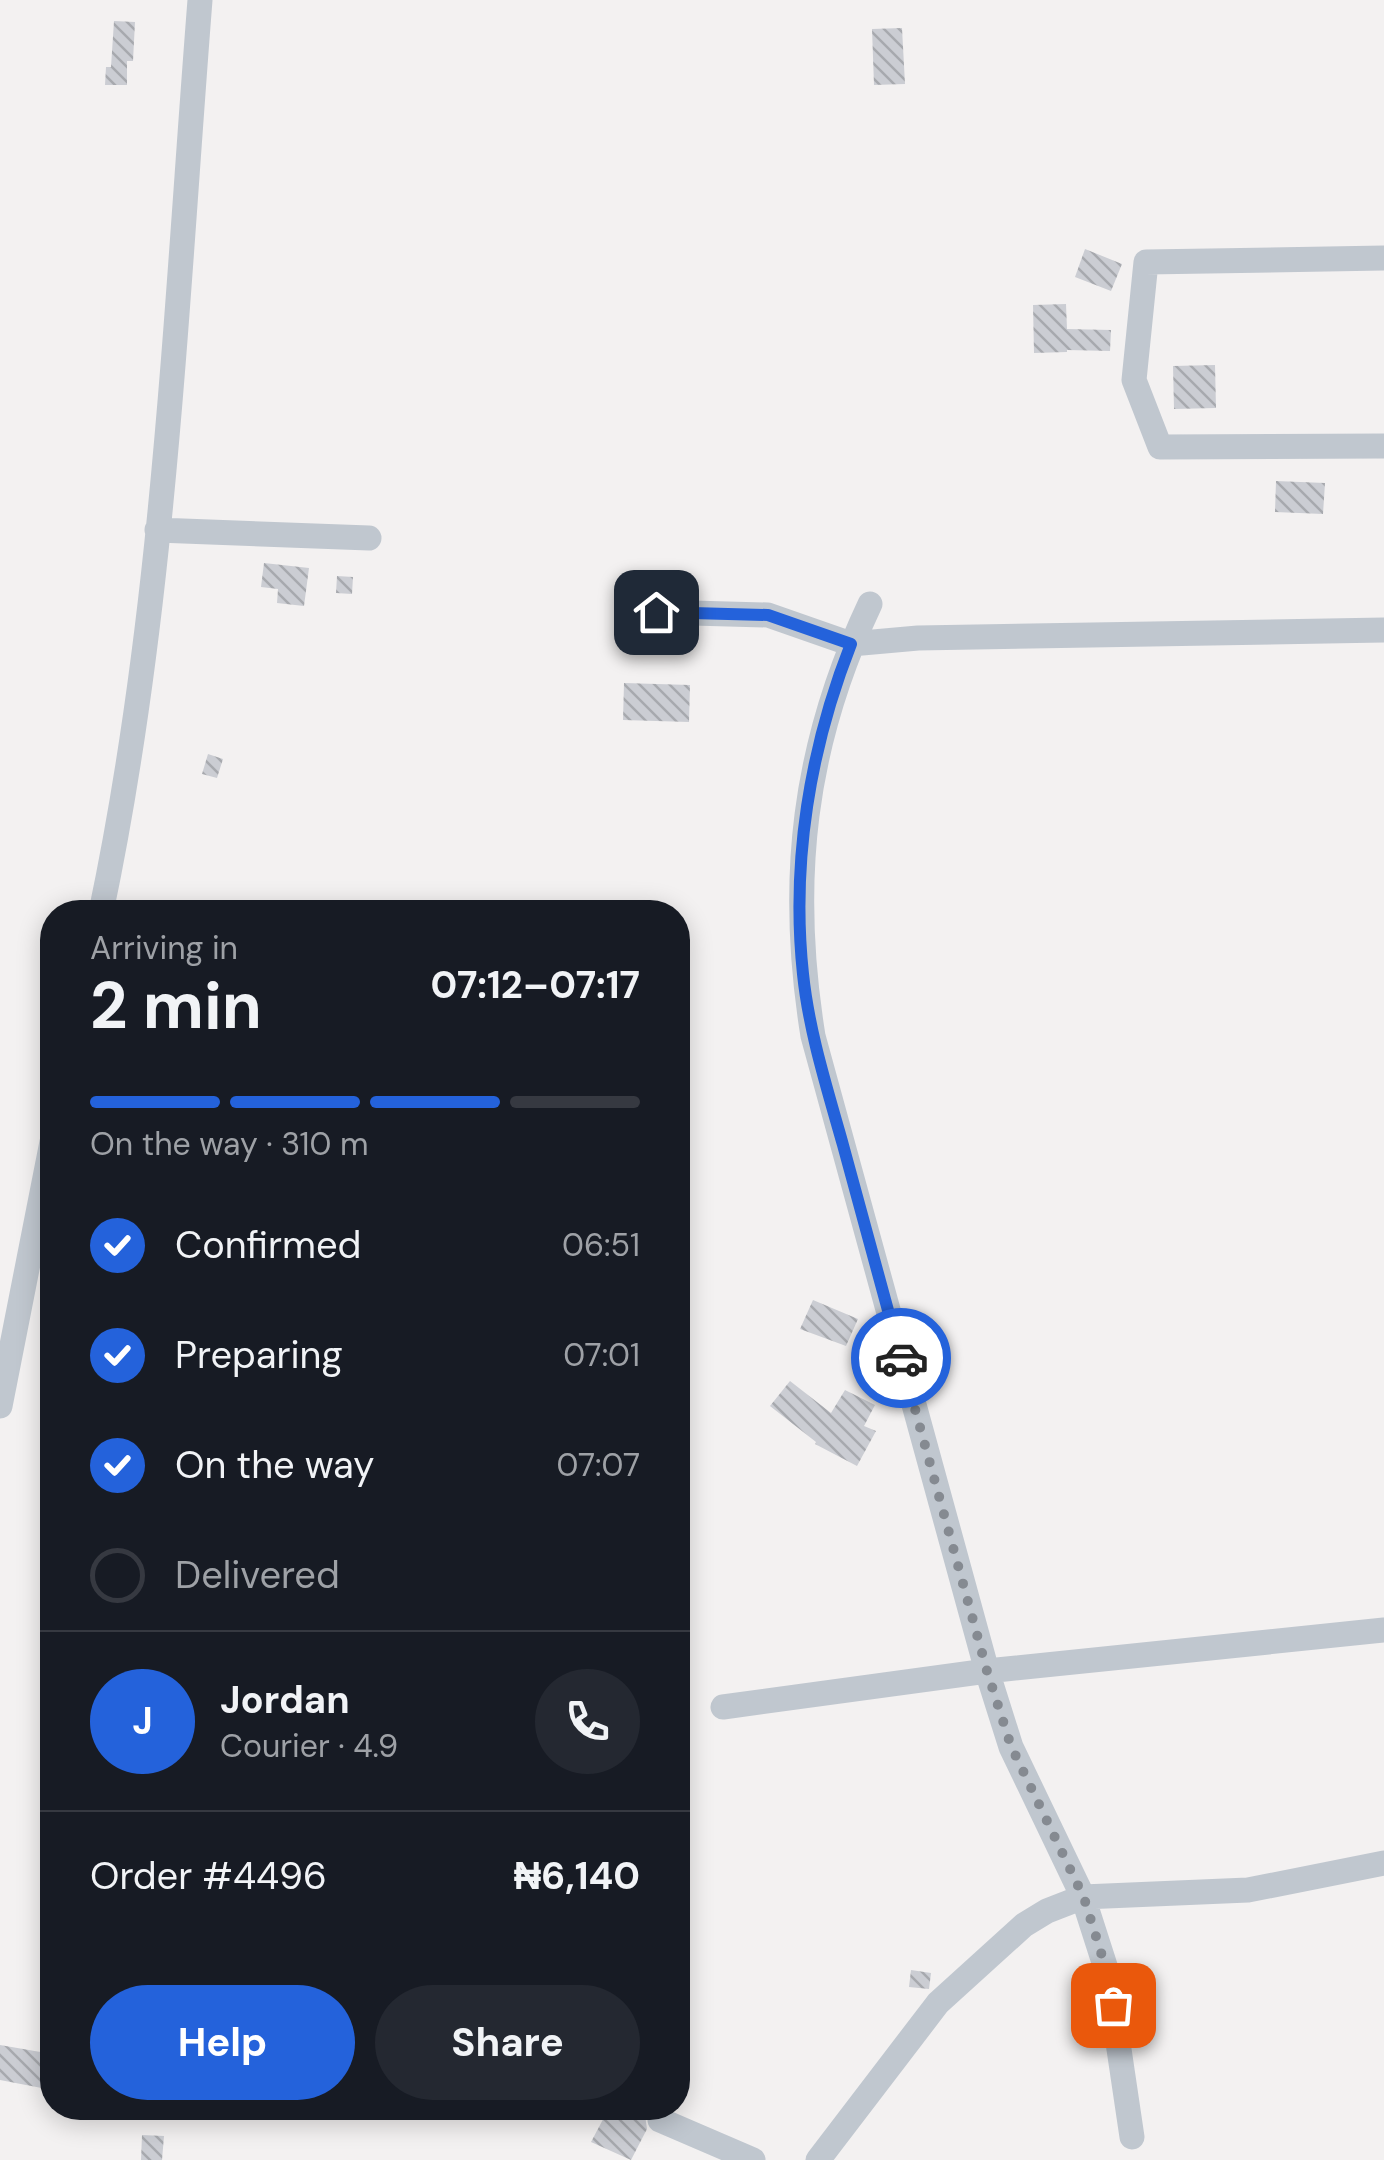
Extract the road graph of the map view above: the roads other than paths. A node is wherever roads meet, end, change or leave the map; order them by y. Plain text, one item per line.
1 (200, 0) edge
2 (1384, 258) edge
3 (1384, 446) edge
4 (156, 530) junction
5 (369, 538) dead end
6 (870, 604) dead end
7 (656, 612) dead end
8 (1384, 630) edge
9 (851, 644) junction
10 (104, 900) edge
11 (40, 1203) edge
12 (0, 1406) edge
13 (1384, 1630) edge
14 (987, 1671) junction
15 (723, 1707) dead end
16 (1384, 1863) edge
17 (1084, 1898) junction
18 (660, 2120) dead end
19 (1132, 2138) dead end
20 (753, 2160) edge
21 (818, 2160) edge

1 - 4 street
2 - 3 street
4 - 5 street
4 - 10 street
6 - 9 street
7 - 9 street
8 - 9 street
9 - 14 street
11 - 12 street
13 - 14 street
14 - 15 street
14 - 17 street
16 - 17 street
17 - 19 street
17 - 21 street
18 - 20 street

